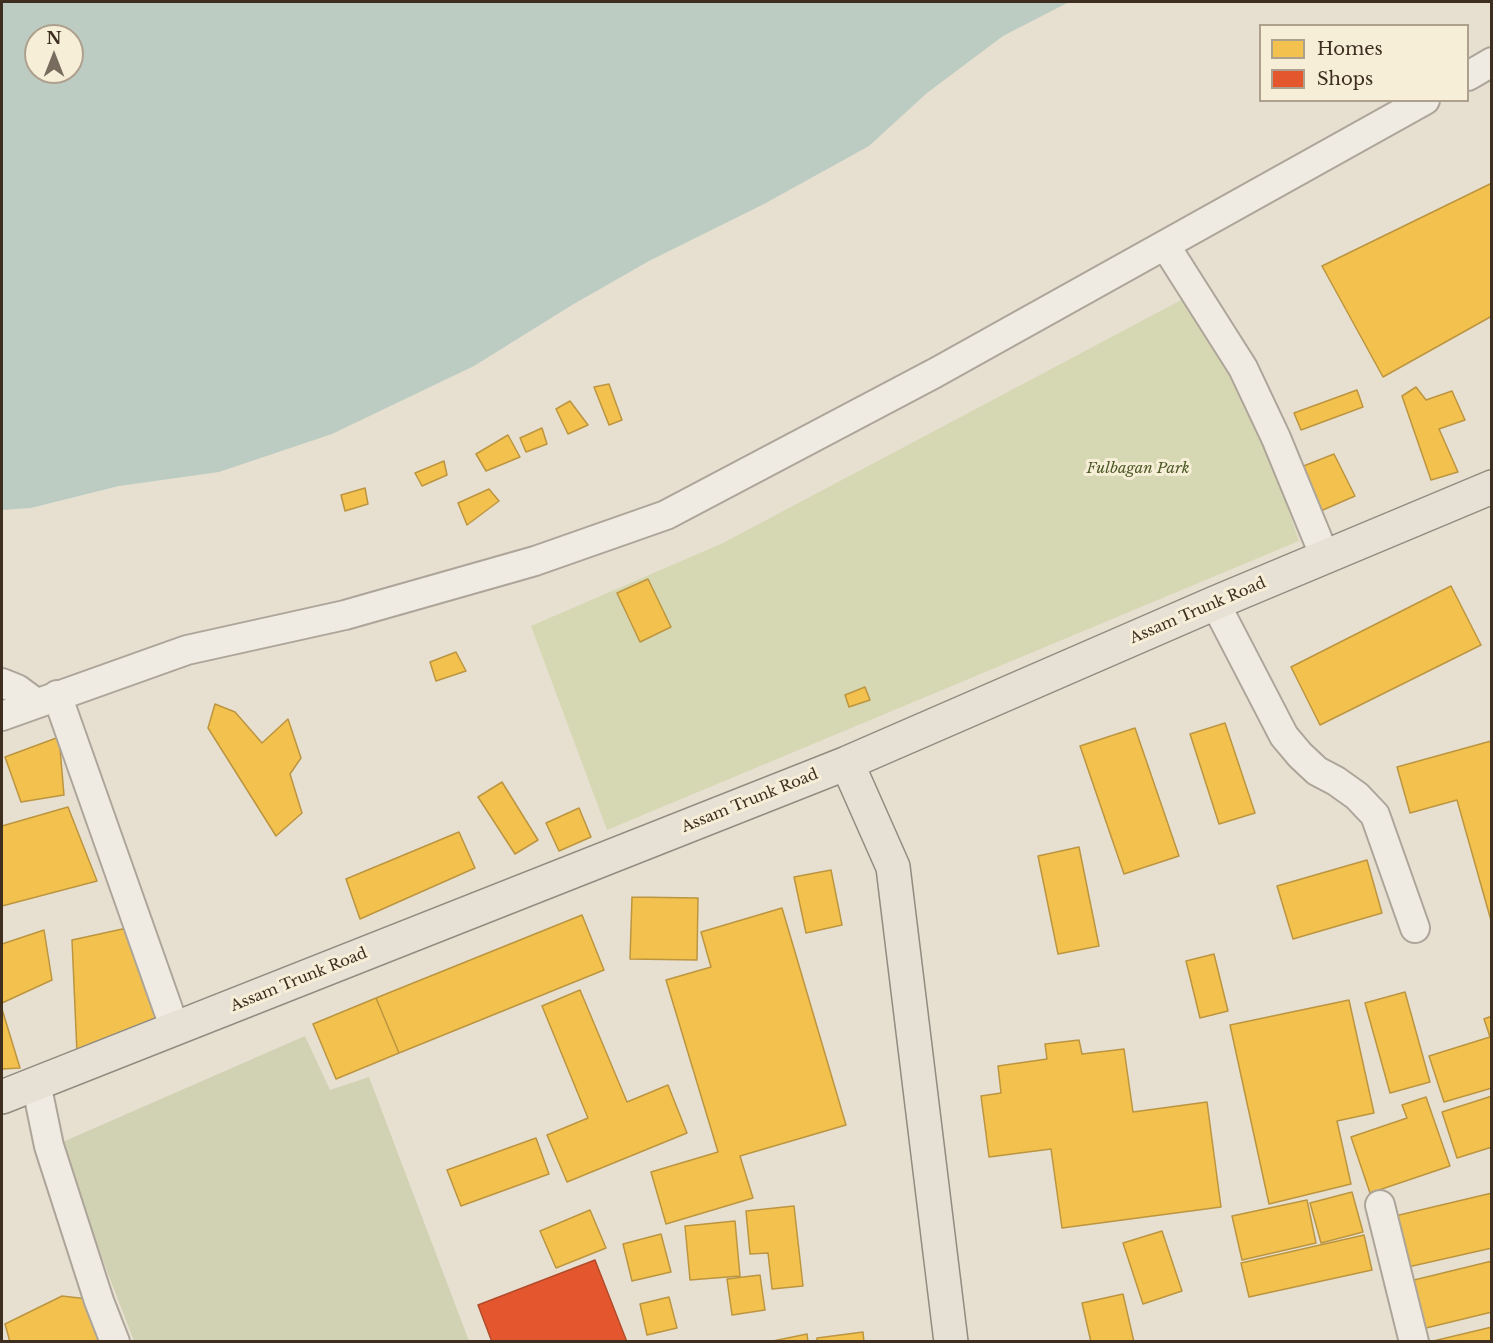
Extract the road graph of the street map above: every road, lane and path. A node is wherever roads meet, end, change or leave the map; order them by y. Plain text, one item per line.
1 (1491, 62) edge
2 (1469, 75) edge
3 (1421, 102) edge
4 (1165, 245) junction
5 (1491, 487) edge
6 (1325, 557) junction
7 (1215, 603) junction
8 (2, 683) edge
9 (46, 699) junction
10 (2, 716) edge
11 (846, 763) junction
12 (1415, 928) dead end
13 (175, 1029) junction
14 (36, 1083) junction
15 (2, 1097) edge
16 (1380, 1205) dead end
17 (115, 1341) edge
18 (951, 1341) edge
19 (1414, 1341) edge

1 - 2 street
3 - 4 street
4 - 6 street
4 - 9 street
5 - 6 main road, Assam Trunk Road
6 - 7 main road, Assam Trunk Road
7 - 11 main road, Assam Trunk Road
7 - 12 street
8 - 9 street
9 - 10 street
9 - 13 street
11 - 13 main road, Assam Trunk Road
11 - 18 main road
13 - 14 main road, Assam Trunk Road
14 - 15 main road, Assam Trunk Road
14 - 17 street
16 - 19 street

